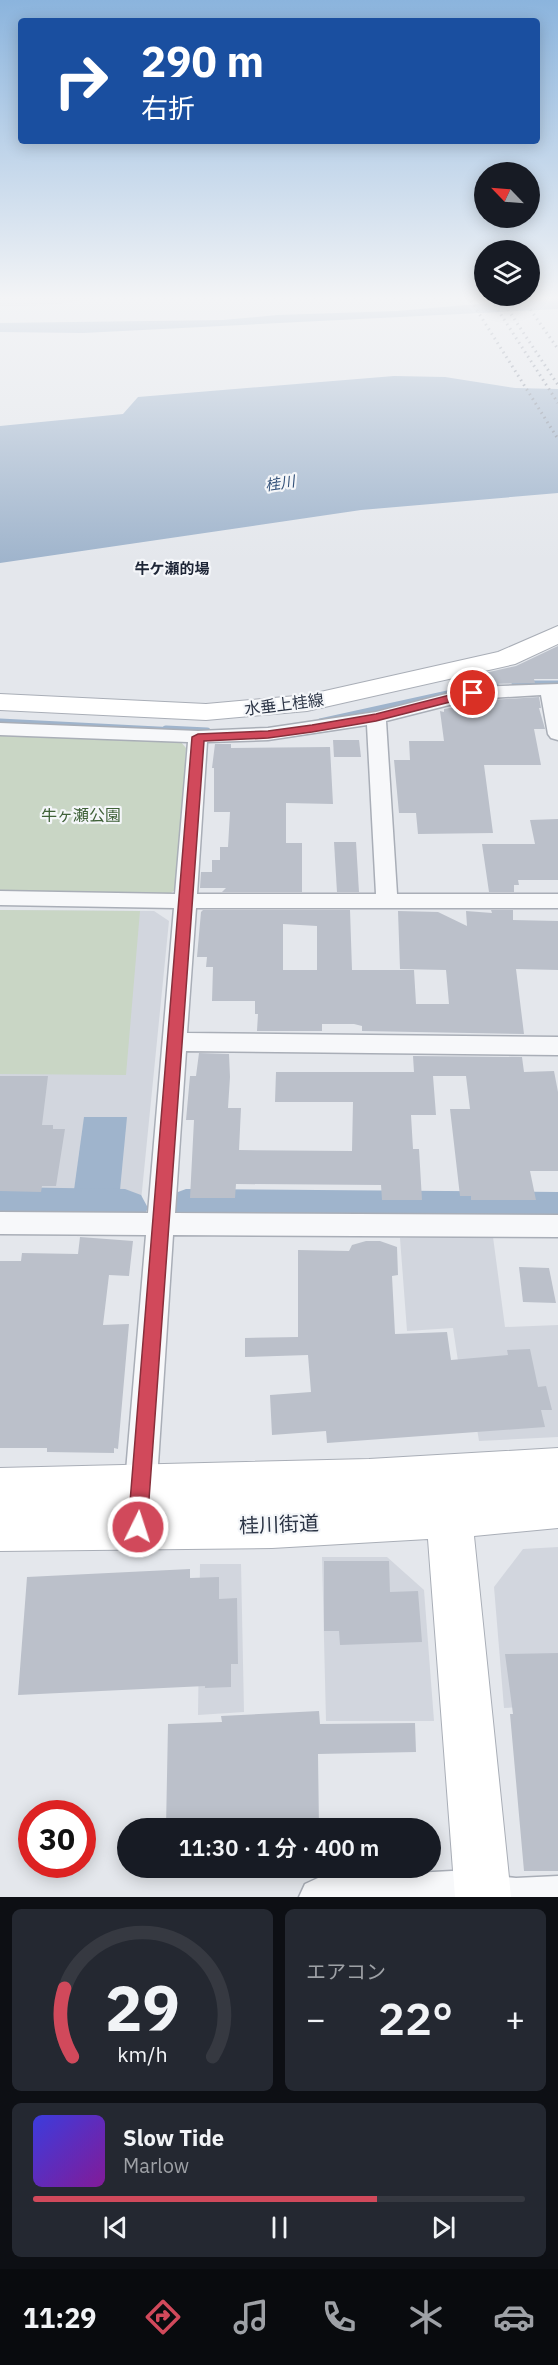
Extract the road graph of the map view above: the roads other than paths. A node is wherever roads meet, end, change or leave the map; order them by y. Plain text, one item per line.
1 (558, 634) edge
2 (553, 689) edge
3 (0, 702) edge
4 (376, 717) junction
5 (0, 729) edge
6 (558, 735) edge
7 (198, 737) junction
8 (0, 898) edge
9 (387, 900) junction
10 (186, 901) junction
11 (558, 901) edge
12 (175, 1042) junction
13 (558, 1046) edge
14 (0, 1222) edge
15 (161, 1224) junction
16 (558, 1226) edge
17 (558, 1470) edge
18 (0, 1490) edge
19 (448, 1497) junction
20 (558, 1506) edge
21 (139, 1507) junction
22 (0, 1528) edge
23 (483, 1894) edge
24 (558, 1895) edge
25 (318, 1897) edge

1 - 3 street, 水垂上桂線
2 - 4 street
2 - 6 street
4 - 7 street
4 - 9 street
5 - 7 street
7 - 10 street
8 - 10 street
9 - 10 street
9 - 11 street
10 - 12 street
12 - 13 street
12 - 15 street
14 - 15 street
15 - 16 street
15 - 21 street
17 - 19 street, 桂川街道
18 - 21 street, 桂川街道
19 - 20 street, 桂川街道
19 - 21 street, 桂川街道
19 - 23 street
21 - 22 street, 桂川街道
23 - 24 street
23 - 25 street

